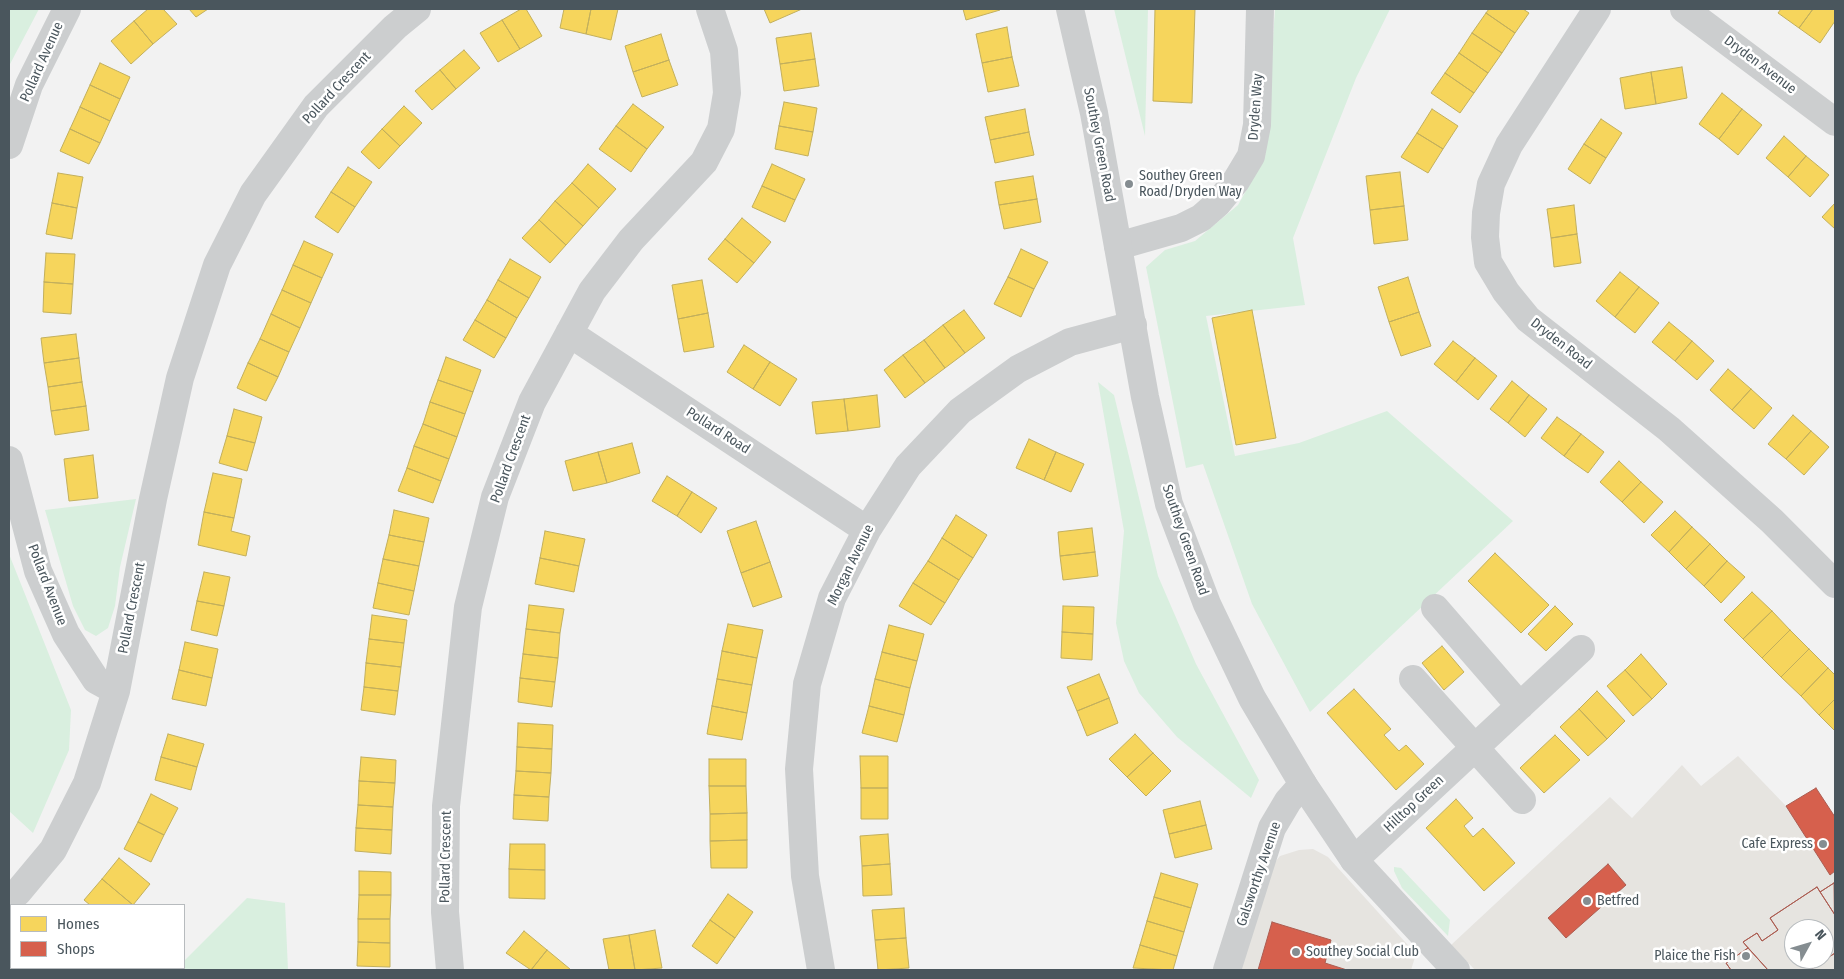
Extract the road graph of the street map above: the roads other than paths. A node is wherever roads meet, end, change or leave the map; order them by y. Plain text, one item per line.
1 (67, 9) edge
2 (416, 9) edge
3 (710, 9) edge
4 (1070, 9) edge
5 (1260, 9) edge
6 (1597, 9) edge
7 (1684, 9) edge
8 (1835, 122) edge
9 (9, 145) edge
10 (1118, 246) junction
11 (1133, 324) junction
12 (569, 333) junction
13 (9, 460) edge
14 (866, 530) junction
15 (1835, 584) edge
16 (1436, 608) dead end
17 (1581, 650) dead end
18 (1413, 679) dead end
19 (116, 691) junction
20 (1520, 706) junction
21 (1475, 747) junction
22 (1303, 784) junction
23 (1522, 800) dead end
24 (1354, 860) junction
25 (9, 900) edge
26 (450, 970) edge
27 (821, 970) edge
28 (1227, 970) edge
29 (1456, 970) edge

1 - 9 street, Pollard Avenue
2 - 19 street, Pollard Crescent
3 - 12 street, Pollard Crescent
4 - 10 street, Southey Green Road
5 - 10 street, Dryden Way
6 - 15 street, Dryden Road
7 - 8 street, Dryden Avenue
10 - 11 street, Southey Green Road
11 - 14 street, Morgan Avenue
11 - 22 street, Southey Green Road
12 - 14 street, Pollard Road
12 - 26 street, Pollard Crescent
13 - 19 street, Pollard Avenue
14 - 27 street, Morgan Avenue
16 - 20 street
17 - 20 street, Hilltop Green
18 - 21 street
19 - 25 street, Pollard Crescent
20 - 21 street, Hilltop Green
21 - 23 street
21 - 24 street, Hilltop Green
22 - 24 street, Southey Green Road
22 - 28 street, Galsworthy Avenue
24 - 29 street, Southey Green Road

